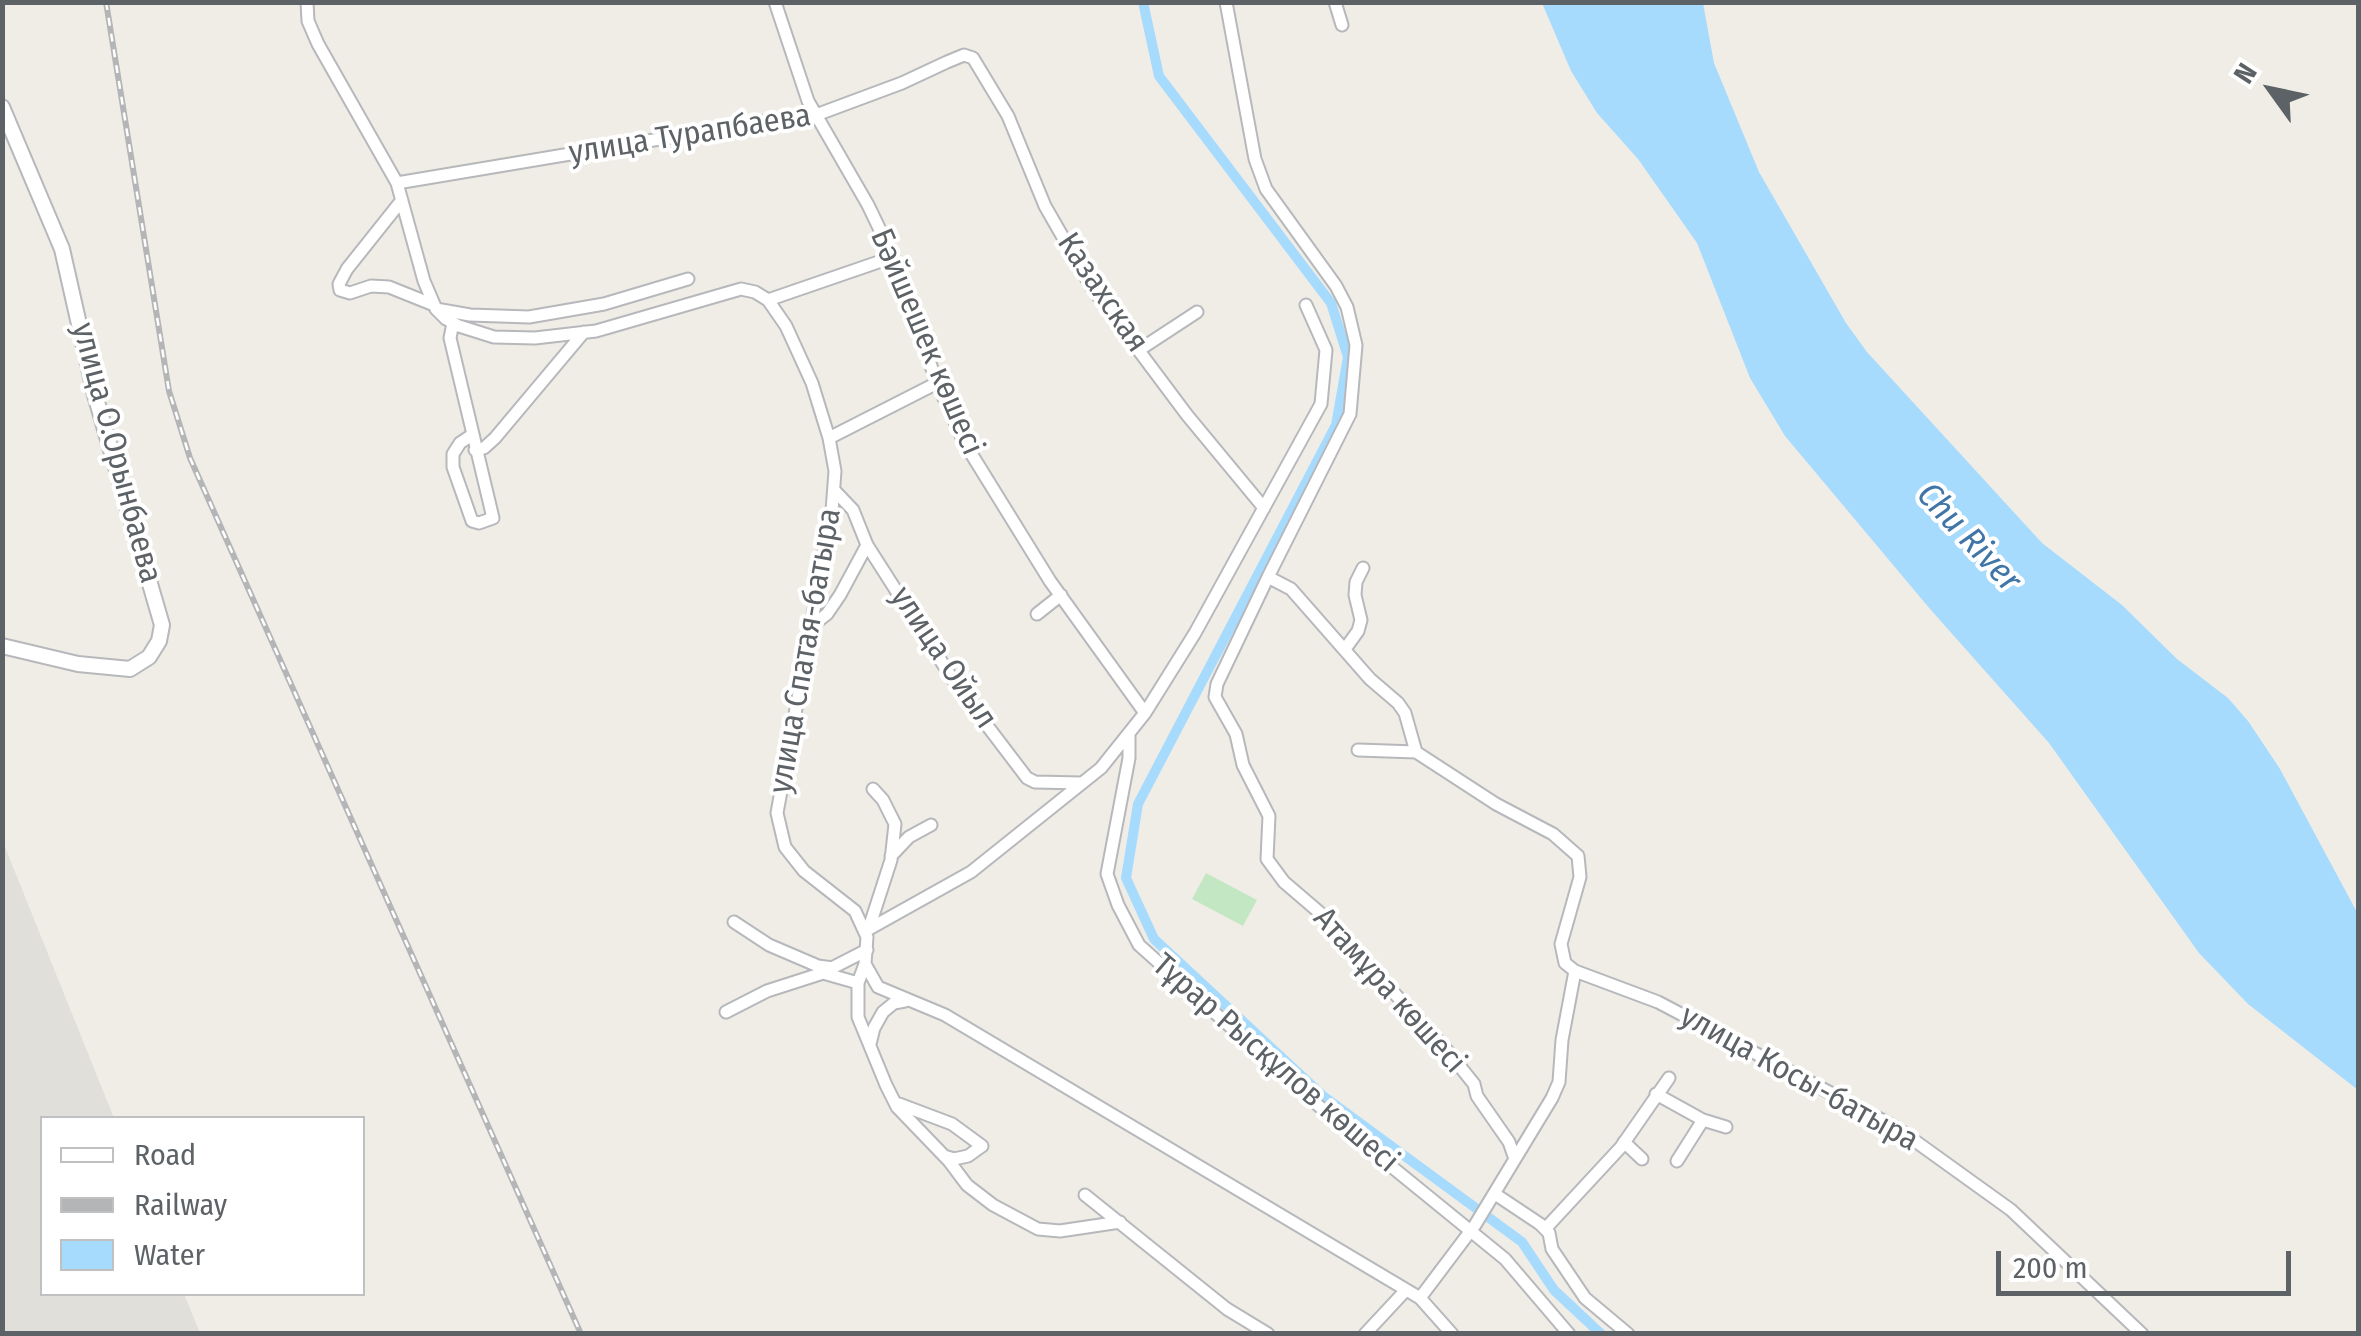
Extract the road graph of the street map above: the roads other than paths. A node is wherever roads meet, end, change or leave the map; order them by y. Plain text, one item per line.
1 (307, 2) edge
2 (775, 2) edge
3 (1226, 2) edge
4 (1335, 2) edge
5 (1342, 25) dead end
6 (973, 58) joint
7 (2, 107) edge
8 (816, 116) junction
9 (397, 183) junction
10 (402, 200) junction
11 (893, 257) junction
12 (688, 279) dead end
13 (768, 300) junction
14 (1306, 305) dead end
15 (435, 307) junction
16 (1197, 312) dead end
17 (492, 316) junction
18 (453, 323) junction
19 (584, 332) junction
20 (482, 333) junction
21 (1139, 350) junction
22 (937, 383) junction
23 (472, 435) junction
24 (830, 438) junction
25 (476, 450) junction
26 (834, 490) junction
27 (1264, 508) junction
28 (867, 544) junction
29 (1363, 568) dead end
30 (1268, 577) junction
31 (1060, 596) junction
32 (1037, 614) dead end
33 (812, 626) junction
34 (2, 646) edge
35 (1345, 648) junction
36 (1145, 713) junction
37 (1130, 734) junction
38 (1358, 750) dead end
39 (1416, 752) junction
40 (1082, 782) junction
41 (873, 789) dead end
42 (931, 825) dead end
43 (891, 856) junction
44 (734, 922) dead end
45 (868, 939) junction
46 (865, 964) junction
47 (828, 970) junction
48 (1574, 971) junction
49 (858, 983) junction
50 (907, 1001) junction
51 (726, 1012) dead end
52 (870, 1044) junction
53 (1669, 1078) dead end
54 (1656, 1094) junction
55 (895, 1102) junction
56 (1704, 1120) junction
57 (1726, 1127) dead end
58 (1624, 1142) junction
59 (943, 1155) junction
60 (1515, 1159) junction
61 (1642, 1159) dead end
62 (1678, 1161) dead end
63 (1085, 1195) dead end
64 (1493, 1198) junction
65 (1120, 1222) junction
66 (1474, 1228) junction
67 (1545, 1229) junction
68 (1406, 1290) junction
69 (1420, 1298) junction
70 (1268, 1334) edge
71 (1365, 1334) edge
72 (1452, 1334) edge
73 (1569, 1334) edge
74 (1628, 1334) edge
75 (2142, 1334) edge

1 - 9 street
2 - 8 street, Бәйшешек көшесі
3 - 30 street
4 - 5 street
6 - 8 street, улица Турапбаева
6 - 21 street, Казахская
7 - 34 street, улица О.Орынбаева
8 - 9 street, улица Турапбаева
8 - 11 street, Бәйшешек көшесі
9 - 10 street
10 - 15 street
10 - 15 street
11 - 13 street
11 - 22 street, Бәйшешек көшесі
12 - 17 street
13 - 19 street
13 - 24 street, улица Спатая-батыра
14 - 27 street
15 - 17 street
15 - 18 street
16 - 21 street
17 - 20 street
18 - 20 street
18 - 23 street
19 - 20 street
19 - 25 street
21 - 27 street, Казахская
22 - 24 street
22 - 31 street, Бәйшешек көшесі
23 - 25 street
23 - 25 street
24 - 26 street, улица Спатая-батыра
26 - 28 street, улица Ойыл
26 - 33 street, улица Спатая-батыра
27 - 36 street
28 - 33 street
28 - 40 street, улица Ойыл
29 - 35 street
30 - 35 street
30 - 60 street, Атамұра көшесі
31 - 32 street
31 - 36 street, Бәйшешек көшесі
33 - 45 street, улица Спатая-батыра
35 - 39 street
36 - 37 street
37 - 40 street
37 - 66 street, Тұрар Рысқұлов көшесі
38 - 39 street
39 - 48 street
40 - 45 street
41 - 43 street
42 - 43 street
43 - 45 street
44 - 47 street
45 - 46 street
45 - 47 street
46 - 49 street
46 - 50 street
47 - 49 street
47 - 51 street
48 - 60 street
48 - 75 street, улица Косы-батыра
49 - 52 street
50 - 52 street
50 - 68 street
52 - 55 street
53 - 54 street
54 - 56 street
54 - 58 street
55 - 59 street
55 - 59 street
56 - 57 street
56 - 62 street
58 - 61 street
58 - 67 street
59 - 65 street
60 - 64 street
63 - 65 street
64 - 66 street
64 - 67 street
65 - 70 street
66 - 69 street
66 - 73 street, Тұрар Рысқұлов көшесі
67 - 74 street
68 - 69 street
68 - 71 street
69 - 72 street

